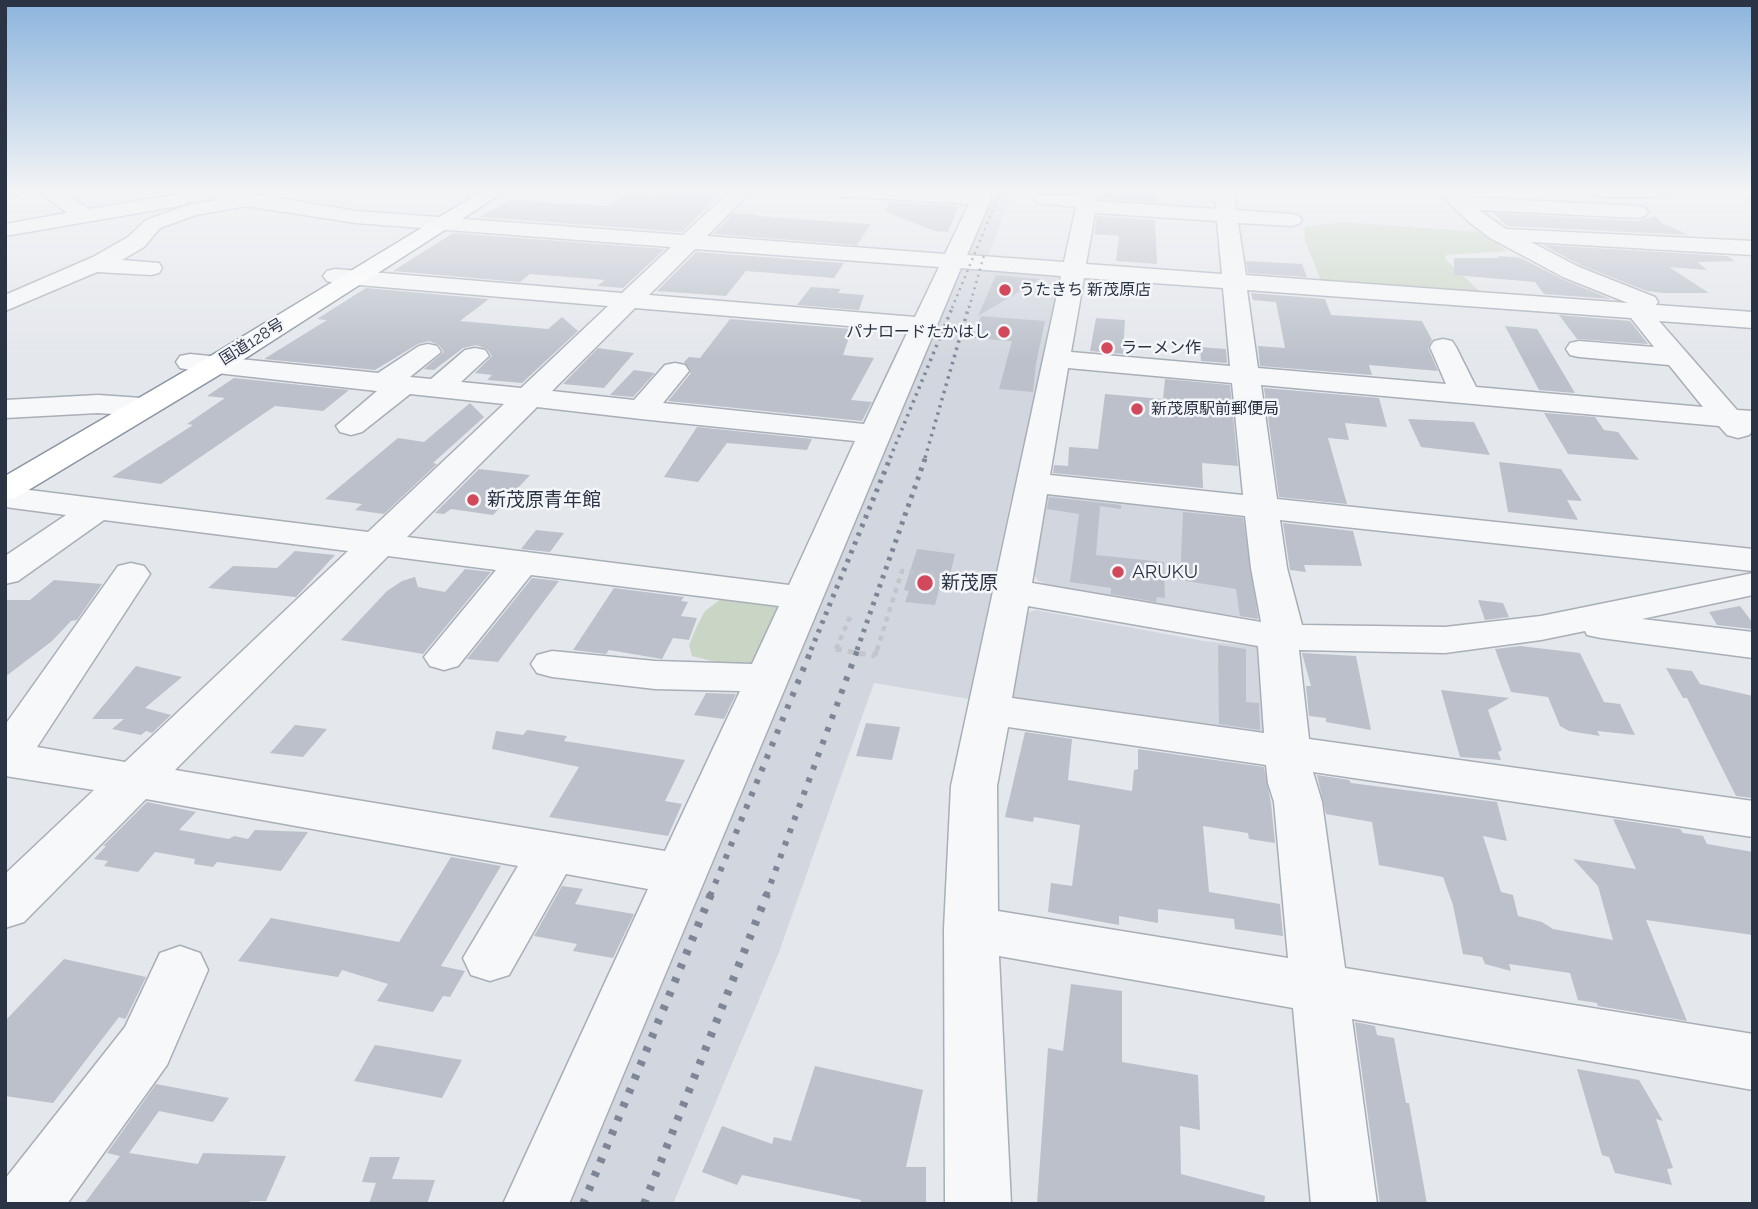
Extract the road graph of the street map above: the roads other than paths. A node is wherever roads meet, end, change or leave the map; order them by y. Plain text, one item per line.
1 (76, 246) edge
2 (102, 246) edge
3 (395, 246) edge
4 (683, 246) edge
5 (845, 246) edge
6 (958, 246) edge
7 (1077, 246) edge
8 (1230, 246) edge
9 (1523, 246) edge
10 (1722, 246) edge
11 (1753, 248) edge
12 (951, 262) junction
13 (151, 268) dead end
14 (1072, 271) junction
15 (345, 277) junction
16 (1234, 283) junction
17 (628, 300) junction
18 (5, 304) edge
19 (1640, 314) junction
20 (1685, 315) junction
21 (1753, 320) edge
22 (923, 325) junction
23 (1753, 343) edge
24 (1443, 347) dead end
25 (1578, 349) dead end
26 (428, 352) dead end
27 (475, 356) dead end
28 (1676, 357) junction
29 (1057, 359) junction
30 (202, 364) junction
31 (675, 370) dead end
32 (1246, 376) junction
33 (391, 385) junction
34 (436, 389) junction
35 (1465, 395) junction
36 (527, 399) junction
37 (128, 406) junction
38 (5, 408) edge
39 (641, 411) junction
40 (1740, 419) edge
41 (351, 426) dead end
42 (874, 434) junction
43 (1753, 447) edge
44 (5, 470) edge
45 (1034, 483) junction
46 (5, 490) edge
47 (5, 497) edge
48 (1263, 507) junction
49 (97, 509) junction
50 (378, 543) junction
51 (1753, 560) edge
52 (523, 561) junction
53 (5, 573) edge
54 (131, 574) dead end
55 (1753, 584) edge
56 (1010, 591) junction
57 (803, 598) junction
58 (1571, 622) junction
59 (1281, 636) junction
60 (1753, 645) edge
61 (444, 657) dead end
62 (552, 664) dead end
63 (768, 678) junction
64 (988, 709) junction
65 (1288, 754) junction
66 (6, 759) edge
67 (135, 780) junction
68 (1753, 820) edge
69 (553, 852) junction
70 (680, 874) junction
71 (5, 907) edge
72 (971, 929) junction
73 (490, 958) dead end
74 (180, 970) dead end
75 (1318, 986) junction
76 (1753, 1062) edge
77 (27, 1204) edge
78 (536, 1204) edge
79 (978, 1204) edge
80 (1344, 1204) edge

1 - 18 street
2 - 13 street
3 - 15 highway, 国道128号
4 - 17 street
5 - 12 street
6 - 12 street
7 - 14 street
8 - 16 street
9 - 20 street
10 - 11 street
12 - 14 street
12 - 22 street
14 - 16 street
14 - 29 street
15 - 17 street
15 - 30 highway, 国道128号
16 - 19 street
16 - 32 street
17 - 22 street
17 - 36 street
19 - 20 street
19 - 28 street
20 - 21 street
20 - 23 street
22 - 42 street
24 - 35 street
25 - 28 street
26 - 33 street
27 - 34 street
28 - 40 street
29 - 32 street
29 - 45 street
30 - 33 street
30 - 37 highway, 国道128号
31 - 39 street
32 - 35 street
32 - 48 street
33 - 34 street
33 - 41 street
34 - 36 street
35 - 40 street
36 - 39 street
36 - 50 street
37 - 38 street
37 - 44 highway, 国道128号
37 - 46 highway, 国道128号
39 - 42 street
40 - 43 street
42 - 57 street
45 - 48 street
45 - 56 street
47 - 49 street
48 - 51 street
48 - 59 street
49 - 50 street
49 - 53 street
50 - 52 street
50 - 67 street
52 - 57 street
52 - 61 street
54 - 66 street
55 - 58 street
56 - 59 street
56 - 64 street
57 - 63 street
58 - 59 street
58 - 60 street
59 - 65 street
62 - 63 street
63 - 70 street
64 - 65 street
64 - 72 street
65 - 68 street
65 - 75 street
66 - 67 street
67 - 69 street
67 - 71 street
69 - 70 street
69 - 73 street
70 - 78 street
72 - 75 street
72 - 79 street
74 - 77 street
75 - 76 street
75 - 80 street

